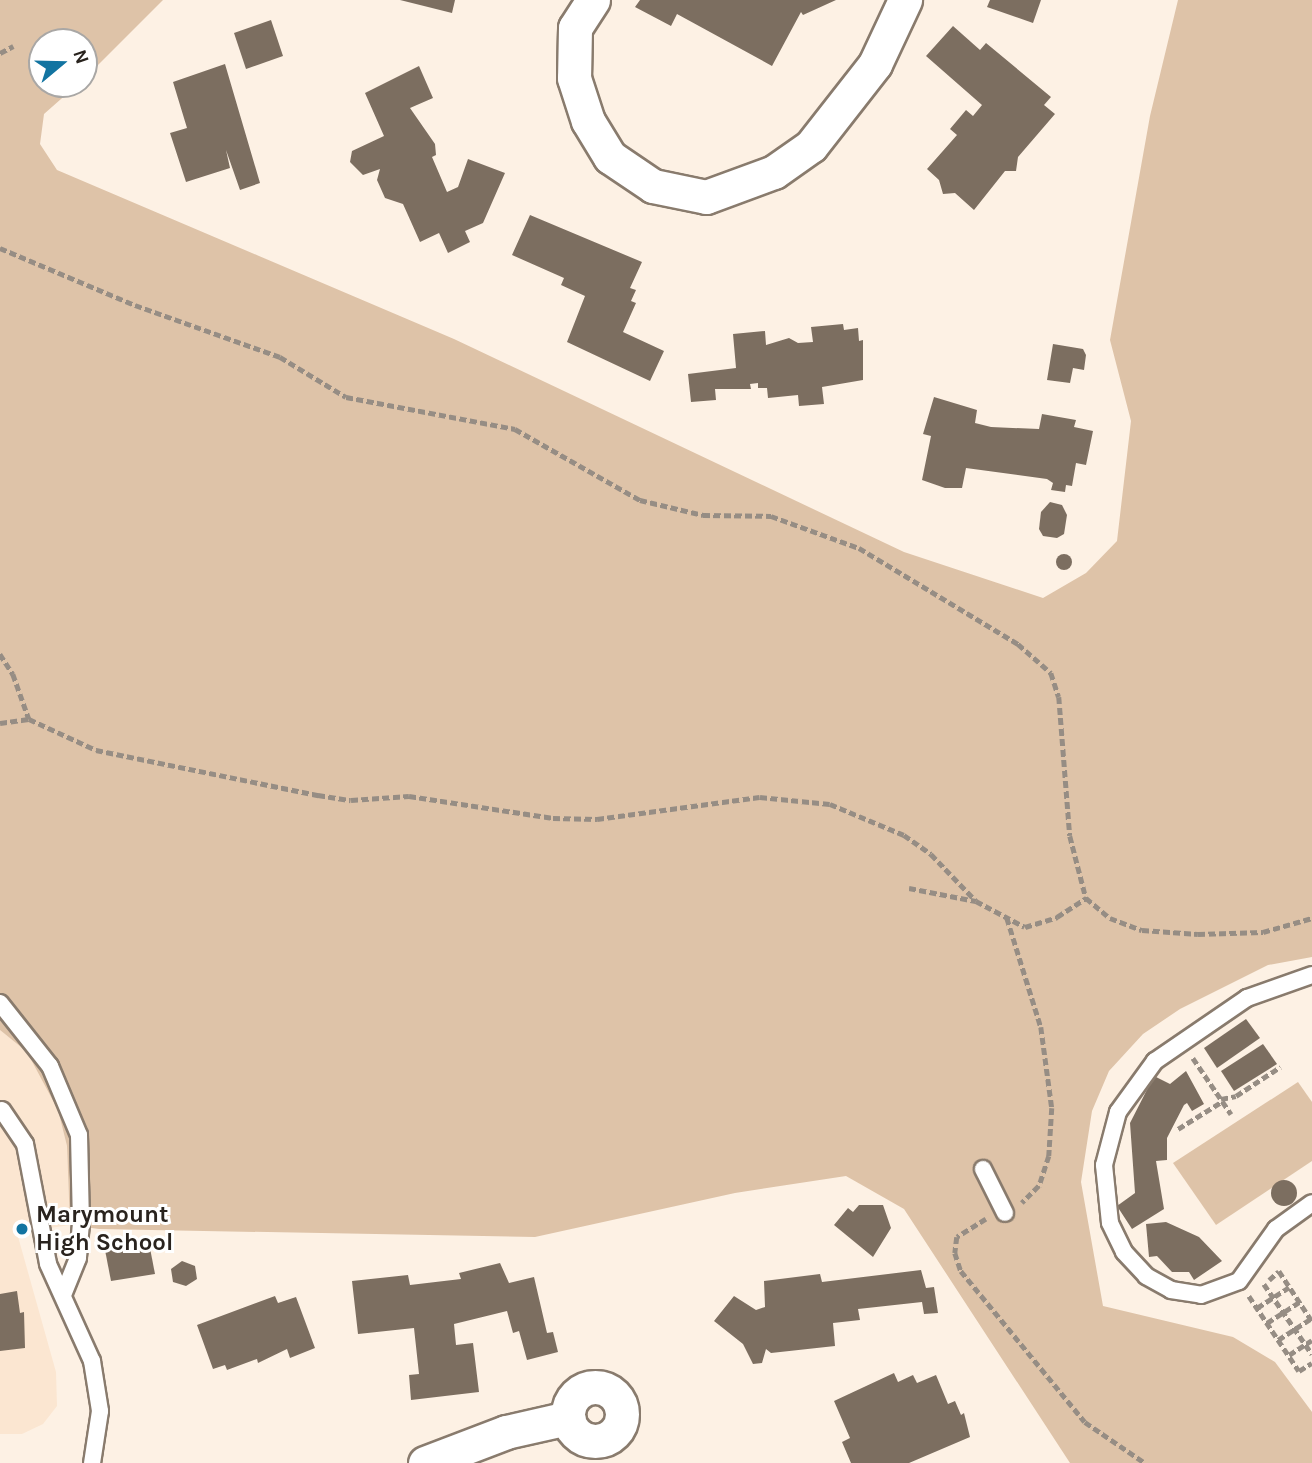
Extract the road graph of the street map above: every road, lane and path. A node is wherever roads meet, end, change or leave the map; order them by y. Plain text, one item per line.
1 (593, 0) edge
2 (905, 0) edge
3 (13, 46) dead end
4 (0, 53) edge
5 (0, 248) edge
6 (0, 654) edge
7 (29, 719) junction
8 (0, 723) edge
9 (909, 888) dead end
10 (1086, 898) junction
11 (976, 901) junction
12 (1007, 918) junction
13 (1312, 918) edge
14 (1312, 975) edge
15 (0, 1003) edge
16 (1181, 1040) junction
17 (1280, 1067) dead end
18 (1222, 1100) junction
19 (2, 1110) dead end
20 (1231, 1114) dead end
21 (1178, 1129) dead end
22 (983, 1169) dead end
23 (1312, 1203) edge
24 (1005, 1213) junction
25 (1264, 1284) junction
26 (1289, 1287) junction
27 (64, 1295) junction
28 (1274, 1298) junction
29 (1299, 1302) junction
30 (1257, 1308) junction
31 (1284, 1312) junction
32 (1311, 1320) edge
33 (1267, 1324) junction
34 (1295, 1329) junction
35 (1278, 1340) junction
36 (1312, 1340) edge
37 (1306, 1345) junction
38 (1312, 1354) edge
39 (1289, 1355) junction
40 (1312, 1363) edge
41 (568, 1418) dead end
42 (92, 1463) edge
43 (425, 1463) edge
44 (1145, 1463) edge

1 - 2 street
3 - 4 path
5 - 10 path
6 - 7 path
7 - 8 path
7 - 11 path
9 - 11 path
10 - 12 path
10 - 13 path
11 - 12 path
12 - 24 path
14 - 16 lane
15 - 27 lane
16 - 18 path
16 - 23 lane
17 - 18 path
18 - 20 path
18 - 21 path
19 - 27 lane
22 - 24 lane
24 - 44 path
25 - 26 path
25 - 28 path
25 - 30 path
26 - 28 path
26 - 29 path
27 - 42 lane
28 - 30 path
28 - 31 path
29 - 31 path
29 - 32 path
30 - 33 path
31 - 33 path
31 - 34 path
32 - 34 path
33 - 35 path
34 - 35 path
34 - 37 path
35 - 39 path
36 - 37 path
37 - 38 path
37 - 39 path
39 - 40 path
41 - 43 street

